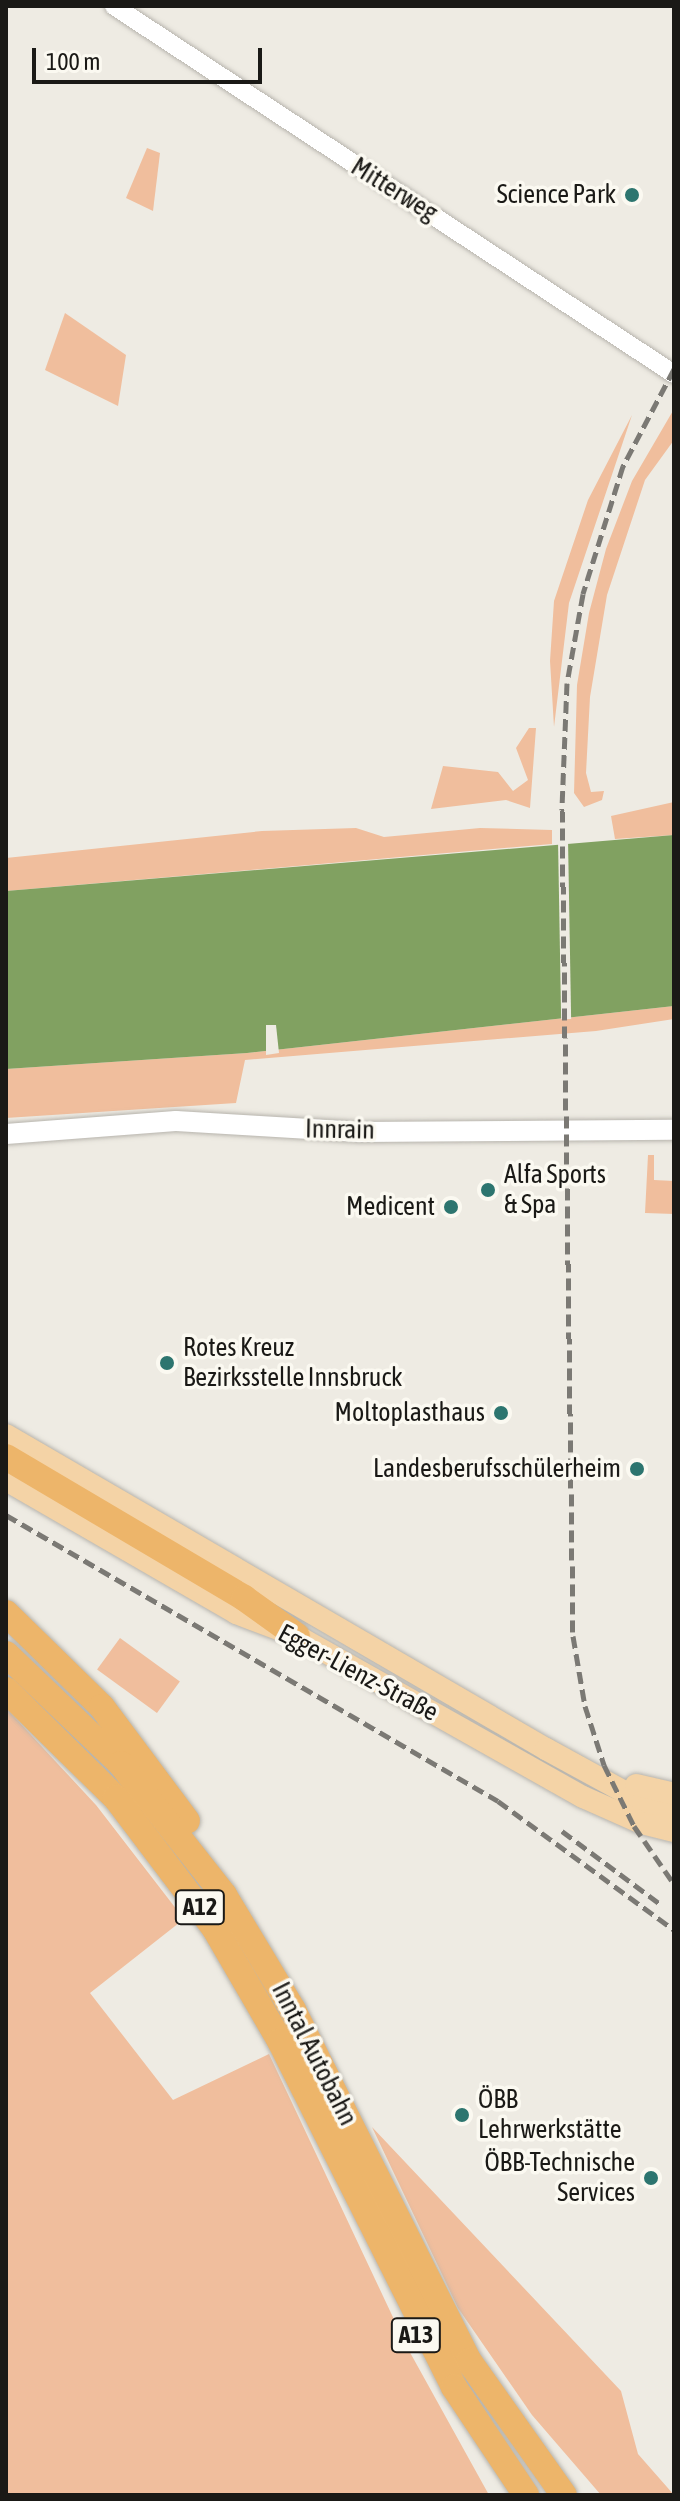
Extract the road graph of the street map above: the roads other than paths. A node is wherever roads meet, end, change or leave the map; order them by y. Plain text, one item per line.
1 (114, 6) edge
2 (674, 374) edge
3 (674, 1130) edge
4 (6, 1134) edge
5 (6, 1435) edge
6 (6, 1457) edge
7 (6, 1480) edge
8 (6, 1613) edge
9 (297, 1636) junction
10 (6, 1654) edge
11 (6, 1690) edge
12 (546, 1749) junction
13 (674, 1794) edge
14 (674, 1810) edge
15 (674, 1831) edge
16 (203, 1866) junction
17 (340, 2162) junction
18 (381, 2188) junction
19 (516, 2495) edge
20 (526, 2495) edge
21 (564, 2495) edge
22 (586, 2495) edge

1 - 2 street, Mitterweg
3 - 4 main road, Innrain
5 - 12 main road, Egger-Lienz-Straße
6 - 9 highway
7 - 9 main road, Egger-Lienz-Straße
8 - 16 highway
9 - 15 main road, Egger-Lienz-Straße
10 - 16 highway, Inntal Autobahn / A12
11 - 17 highway, Inntal Autobahn / A12
12 - 13 main road, Egger-Lienz-Straße
12 - 14 main road, Egger-Lienz-Straße
16 - 18 highway, Inntal Autobahn / A12
17 - 19 highway, A13
17 - 20 highway, Inntal Autobahn / A12
18 - 21 highway, Inntal Autobahn / A12
18 - 22 highway, A13

